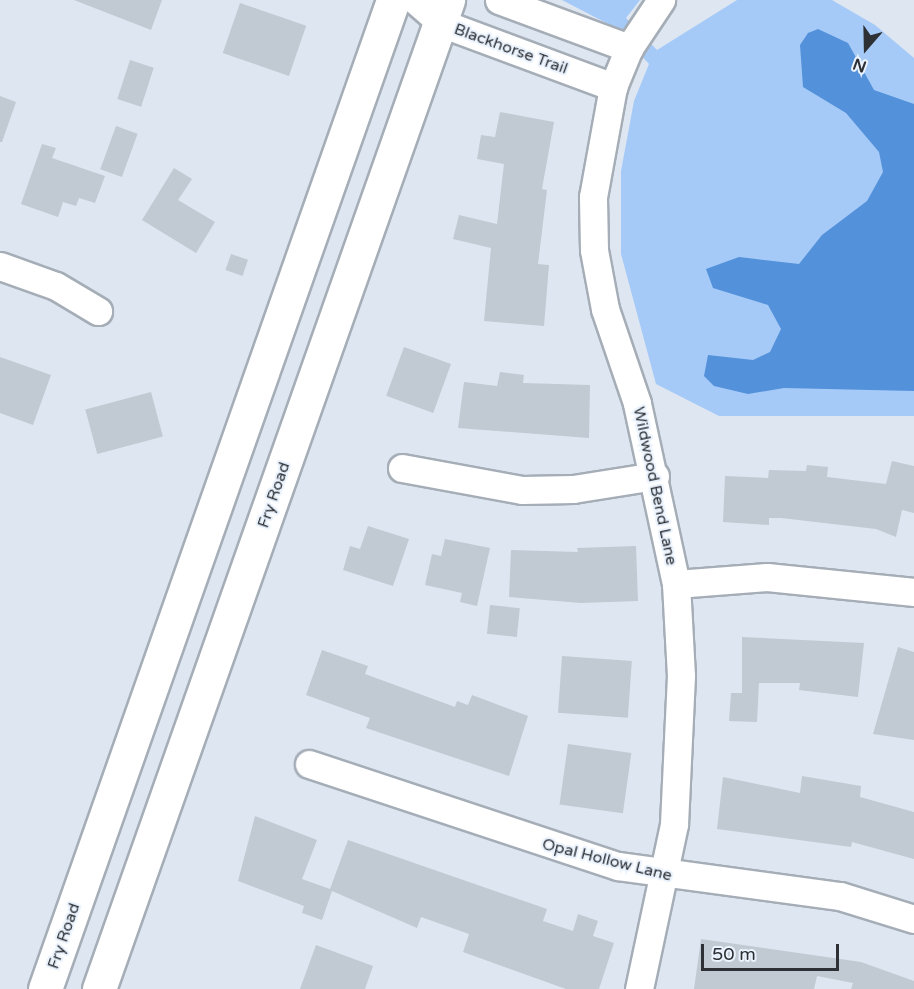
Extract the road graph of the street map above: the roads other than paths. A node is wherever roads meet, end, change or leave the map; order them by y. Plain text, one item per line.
1 (393, 0) edge
2 (415, 0) edge
3 (499, 0) edge
4 (661, 0) edge
5 (445, 12) edge
6 (629, 48) junction
7 (614, 87) junction
8 (0, 267) edge
9 (98, 311) dead end
10 (402, 468) dead end
11 (655, 476) junction
12 (675, 584) junction
13 (914, 592) edge
14 (161, 661) junction
15 (210, 677) junction
16 (309, 764) dead end
17 (666, 877) junction
18 (914, 919) edge
19 (45, 989) edge
20 (99, 989) edge
21 (639, 989) edge

1 - 14 main road, Fry Road
2 - 5 street, Blackhorse Trail
3 - 6 street
4 - 6 street, Wildwood Bend Lane
5 - 7 street, Blackhorse Trail
5 - 15 main road, Fry Road
6 - 7 street, Wildwood Bend Lane
7 - 11 street, Wildwood Bend Lane
8 - 9 street
10 - 11 street
11 - 12 street, Wildwood Bend Lane
12 - 13 street
12 - 17 street, Wildwood Bend Lane
14 - 15 main road
14 - 19 main road, Fry Road
15 - 20 main road, Fry Road
16 - 17 street, Opal Hollow Lane
17 - 18 street, Opal Hollow Lane
17 - 21 street, Wildwood Bend Lane

